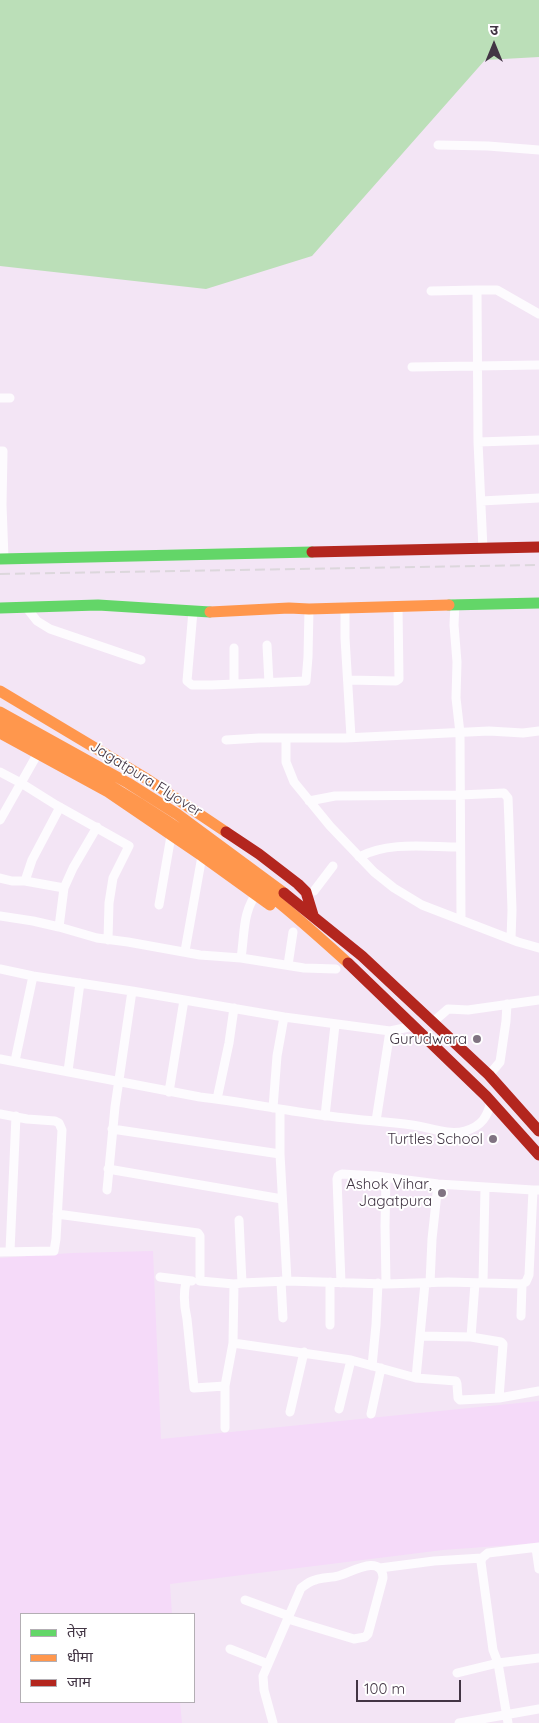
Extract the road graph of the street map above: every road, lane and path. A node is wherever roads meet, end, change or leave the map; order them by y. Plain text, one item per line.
1 (438, 145) dead end
2 (539, 150) edge
3 (477, 290) junction
4 (431, 291) dead end
5 (539, 314) edge
6 (539, 365) edge
7 (412, 367) dead end
8 (479, 367) junction
9 (539, 440) edge
10 (478, 442) junction
11 (0, 451) edge
12 (539, 498) edge
13 (481, 501) junction
14 (539, 547) edge
15 (483, 549) junction
16 (2, 559) edge
17 (539, 603) edge
18 (454, 604) junction
19 (26, 607) junction
20 (345, 607) junction
21 (398, 607) junction
22 (0, 608) edge
23 (309, 609) junction
24 (193, 610) junction
25 (267, 645) dead end
26 (234, 648) dead end
27 (141, 660) dead end
28 (348, 680) junction
29 (268, 683) junction
30 (234, 684) junction
31 (0, 691) edge
32 (0, 712) edge
33 (0, 723) edge
34 (539, 731) edge
35 (460, 732) junction
36 (0, 733) edge
37 (351, 737) junction
38 (286, 738) junction
39 (226, 740) dead end
40 (38, 753) junction
41 (0, 772) edge
42 (21, 783) junction
43 (460, 795) junction
44 (309, 801) junction
45 (60, 808) junction
46 (0, 820) edge
47 (97, 827) junction
48 (171, 836) junction
49 (460, 847) junction
50 (224, 854) junction
51 (202, 856) junction
52 (359, 857) junction
53 (333, 866) dead end
54 (287, 875) junction
55 (0, 878) edge
56 (25, 881) junction
57 (64, 888) junction
58 (262, 888) junction
59 (314, 891) dead end
60 (159, 905) dead end
61 (313, 915) junction
62 (0, 916) edge
63 (461, 919) junction
64 (59, 927) junction
65 (293, 932) dead end
66 (511, 939) junction
67 (108, 940) junction
68 (539, 948) edge
69 (185, 951) junction
70 (241, 958) junction
71 (288, 965) junction
72 (0, 969) edge
73 (336, 969) dead end
74 (33, 976) junction
75 (80, 983) junction
76 (132, 991) junction
77 (184, 1000) junction
78 (539, 1000) edge
79 (507, 1004) junction
80 (234, 1008) junction
81 (284, 1017) junction
82 (433, 1022) junction
83 (335, 1025) junction
84 (414, 1026) junction
85 (390, 1031) junction
86 (0, 1059) edge
87 (15, 1061) junction
88 (68, 1072) junction
89 (489, 1075) junction
90 (118, 1083) junction
91 (169, 1092) junction
92 (218, 1099) junction
93 (491, 1102) junction
94 (276, 1109) junction
95 (0, 1114) edge
96 (16, 1116) junction
97 (325, 1116) junction
98 (376, 1121) junction
99 (112, 1130) junction
100 (539, 1131) edge
101 (280, 1154) junction
102 (539, 1154) edge
103 (108, 1169) junction
104 (386, 1178) junction
105 (438, 1184) junction
106 (485, 1188) junction
107 (107, 1190) dead end
108 (536, 1190) edge
109 (282, 1199) junction
110 (57, 1214) junction
111 (239, 1220) dead end
112 (10, 1251) junction
113 (0, 1252) edge
114 (160, 1277) dead end
115 (200, 1281) junction
116 (284, 1281) junction
117 (186, 1282) junction
118 (330, 1282) junction
119 (238, 1283) junction
120 (341, 1283) junction
121 (427, 1283) junction
122 (479, 1283) junction
123 (382, 1284) junction
124 (522, 1284) junction
125 (521, 1316) dead end
126 (283, 1318) dead end
127 (330, 1325) dead end
128 (421, 1336) junction
129 (471, 1338) junction
130 (233, 1343) junction
131 (304, 1352) junction
132 (351, 1360) junction
133 (376, 1367) junction
134 (416, 1378) junction
135 (225, 1386) junction
136 (539, 1391) edge
137 (499, 1398) junction
138 (339, 1409) dead end
139 (290, 1412) dead end
140 (371, 1414) dead end
141 (225, 1428) dead end
142 (538, 1548) edge
143 (482, 1558) junction
144 (380, 1568) junction
145 (539, 1569) edge
146 (245, 1600) dead end
147 (289, 1617) junction
148 (230, 1649) dead end
149 (539, 1658) edge
150 (498, 1663) junction
151 (268, 1664) junction
152 (457, 1673) dead end
153 (539, 1709) edge
154 (508, 1719) edge
155 (273, 1723) edge
156 (459, 1723) edge

1 - 2 street
3 - 4 street
3 - 5 street
3 - 8 street
6 - 8 street
7 - 8 street
8 - 10 street
9 - 10 street
10 - 13 street
11 - 16 street
12 - 13 street
13 - 15 street
14 - 15 main road
15 - 16 main road
17 - 18 main road
18 - 21 main road
18 - 35 street
19 - 22 main road
19 - 24 main road
19 - 27 street
20 - 21 main road
20 - 23 main road
20 - 28 street
21 - 28 street
23 - 24 main road
23 - 29 street
24 - 30 street
25 - 29 street
26 - 30 street
28 - 37 street
29 - 30 street
31 - 54 main road
32 - 50 main road, Jagatpura Flyover
33 - 50 main road, Jagatpura Flyover
34 - 35 street
35 - 37 street
35 - 43 street
36 - 40 main road
37 - 38 street
38 - 39 street
38 - 44 street
40 - 42 street
40 - 48 main road
41 - 42 street
42 - 45 street
42 - 46 street
43 - 44 street
43 - 49 street
43 - 66 street
44 - 52 street
45 - 47 street
45 - 56 street
47 - 57 street
47 - 67 street
48 - 51 main road
48 - 60 street
49 - 52 street
49 - 63 street
50 - 58 main road, Jagatpura Flyover
51 - 58 main road
51 - 69 street
52 - 63 street
53 - 59 street
54 - 58 main road
54 - 61 main road
55 - 56 street
56 - 57 street
57 - 64 street
58 - 61 main road
58 - 70 street
58 - 84 main road
61 - 82 main road
62 - 64 street
63 - 66 street
64 - 67 street
65 - 71 street
66 - 68 street
67 - 69 street
69 - 70 street
70 - 71 street
71 - 73 street
72 - 74 street
74 - 75 street
74 - 87 street
75 - 76 street
75 - 88 street
76 - 77 street
76 - 90 street
77 - 80 street
77 - 91 street
78 - 79 street
79 - 82 street
79 - 89 street
80 - 81 street
80 - 92 street
81 - 83 street
81 - 94 street
82 - 89 main road
83 - 85 street
83 - 97 street
84 - 85 street
84 - 93 main road
85 - 98 street
86 - 87 street
87 - 88 street
88 - 90 street
89 - 100 main road
90 - 91 street
90 - 99 street
91 - 92 street
92 - 94 street
93 - 98 street
93 - 102 main road
94 - 97 street
94 - 101 street
95 - 96 street
96 - 110 street
96 - 112 street
97 - 98 street
99 - 101 street
99 - 103 street
101 - 109 street
103 - 107 street
103 - 109 street
104 - 105 street
104 - 120 street
104 - 123 street
105 - 106 street
105 - 121 street
106 - 108 street
106 - 122 street
108 - 124 street
109 - 116 street
110 - 112 street
110 - 115 street
111 - 119 street
112 - 113 street
114 - 117 street
115 - 117 street
115 - 119 street
116 - 118 street
116 - 119 street
116 - 126 street
117 - 135 street
118 - 120 street
118 - 127 street
119 - 130 street
120 - 123 street
121 - 122 street
121 - 123 street
121 - 128 street
122 - 124 street
122 - 129 street
123 - 133 street
124 - 125 street
128 - 129 street
128 - 134 street
129 - 137 street
130 - 131 street
130 - 135 street
131 - 132 street
131 - 139 street
132 - 133 street
132 - 138 street
133 - 134 street
133 - 140 street
134 - 137 street
135 - 141 street
136 - 137 street
142 - 143 street
142 - 145 street
143 - 144 street
143 - 150 street
144 - 147 street
144 - 147 street
146 - 147 street
147 - 151 street
148 - 151 street
149 - 150 street
150 - 152 street
150 - 154 street
151 - 155 street
153 - 154 street
154 - 156 street

